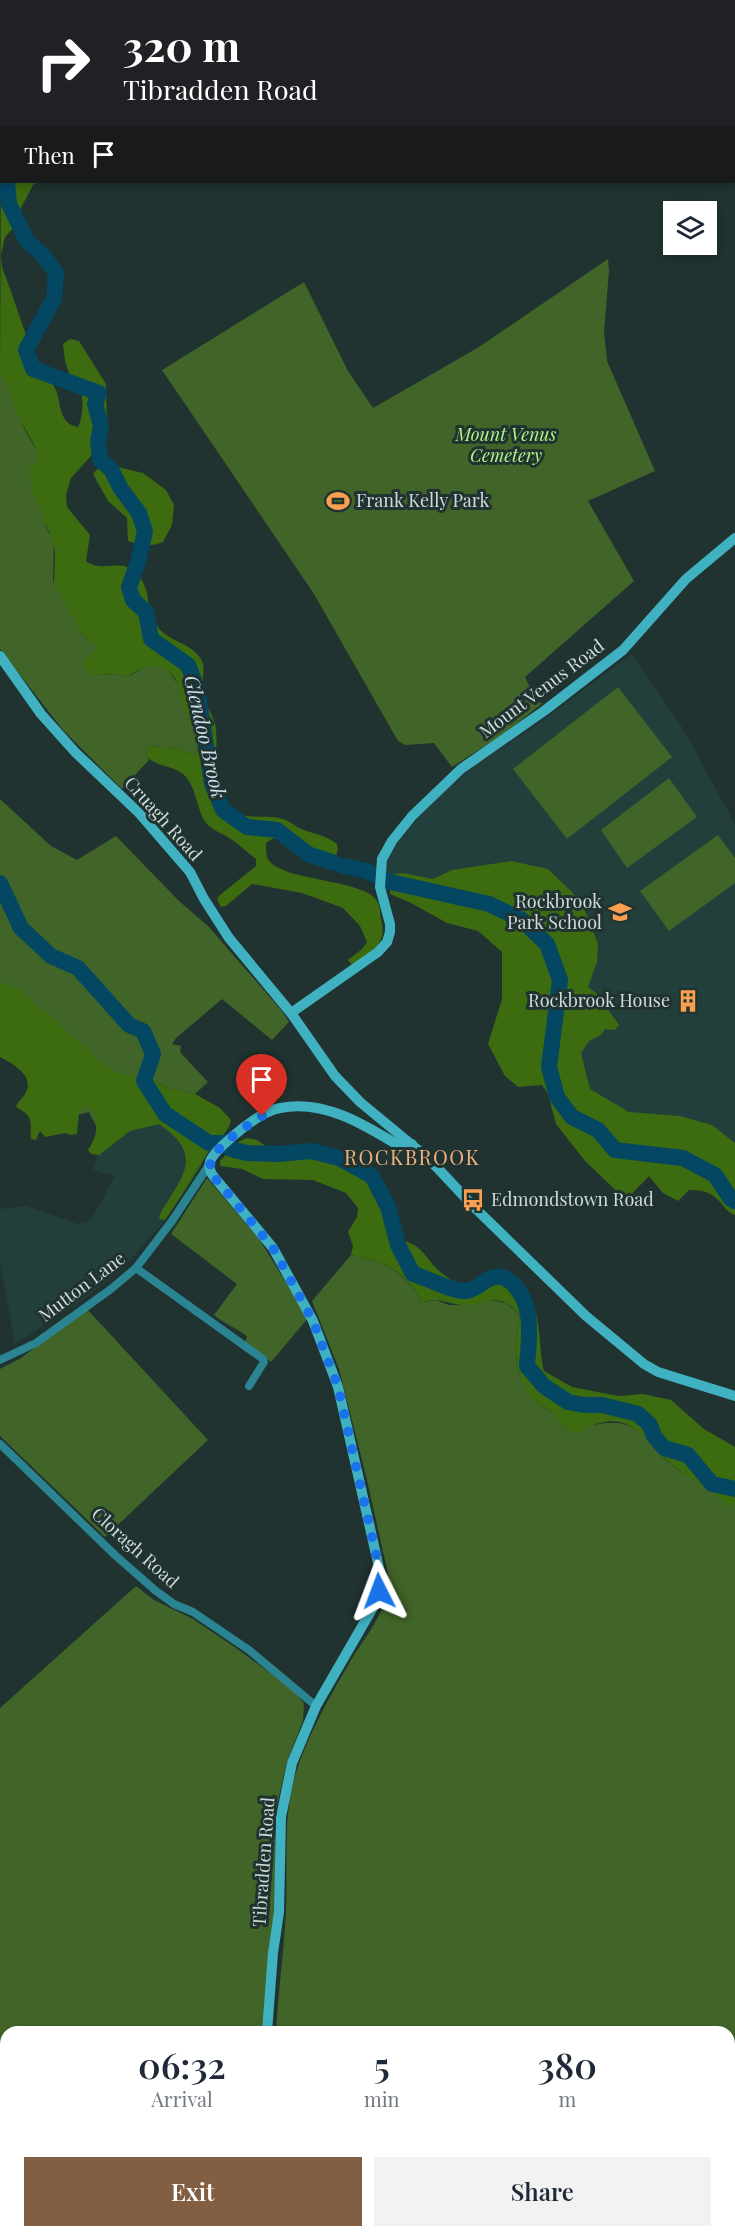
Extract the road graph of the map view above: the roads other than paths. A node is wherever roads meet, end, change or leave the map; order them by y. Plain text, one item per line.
1 (735, 538) edge
2 (0, 656) edge
3 (291, 1013) junction
4 (412, 1144) junction
5 (209, 1164) junction
6 (136, 1268) junction
7 (0, 1360) edge
8 (249, 1386) dead end
9 (735, 1396) edge
10 (0, 1444) edge
11 (316, 1706) junction
12 (267, 2026) edge

1 - 3 street, Mount Venus Road
2 - 3 street, Cruagh Road
3 - 4 street
4 - 5 street
4 - 9 street
5 - 6 street, Mutton Lane
5 - 11 street, Tibradden Road
6 - 7 street, Mutton Lane
6 - 8 street
10 - 11 street, Cloragh Road
11 - 12 street, Tibradden Road

